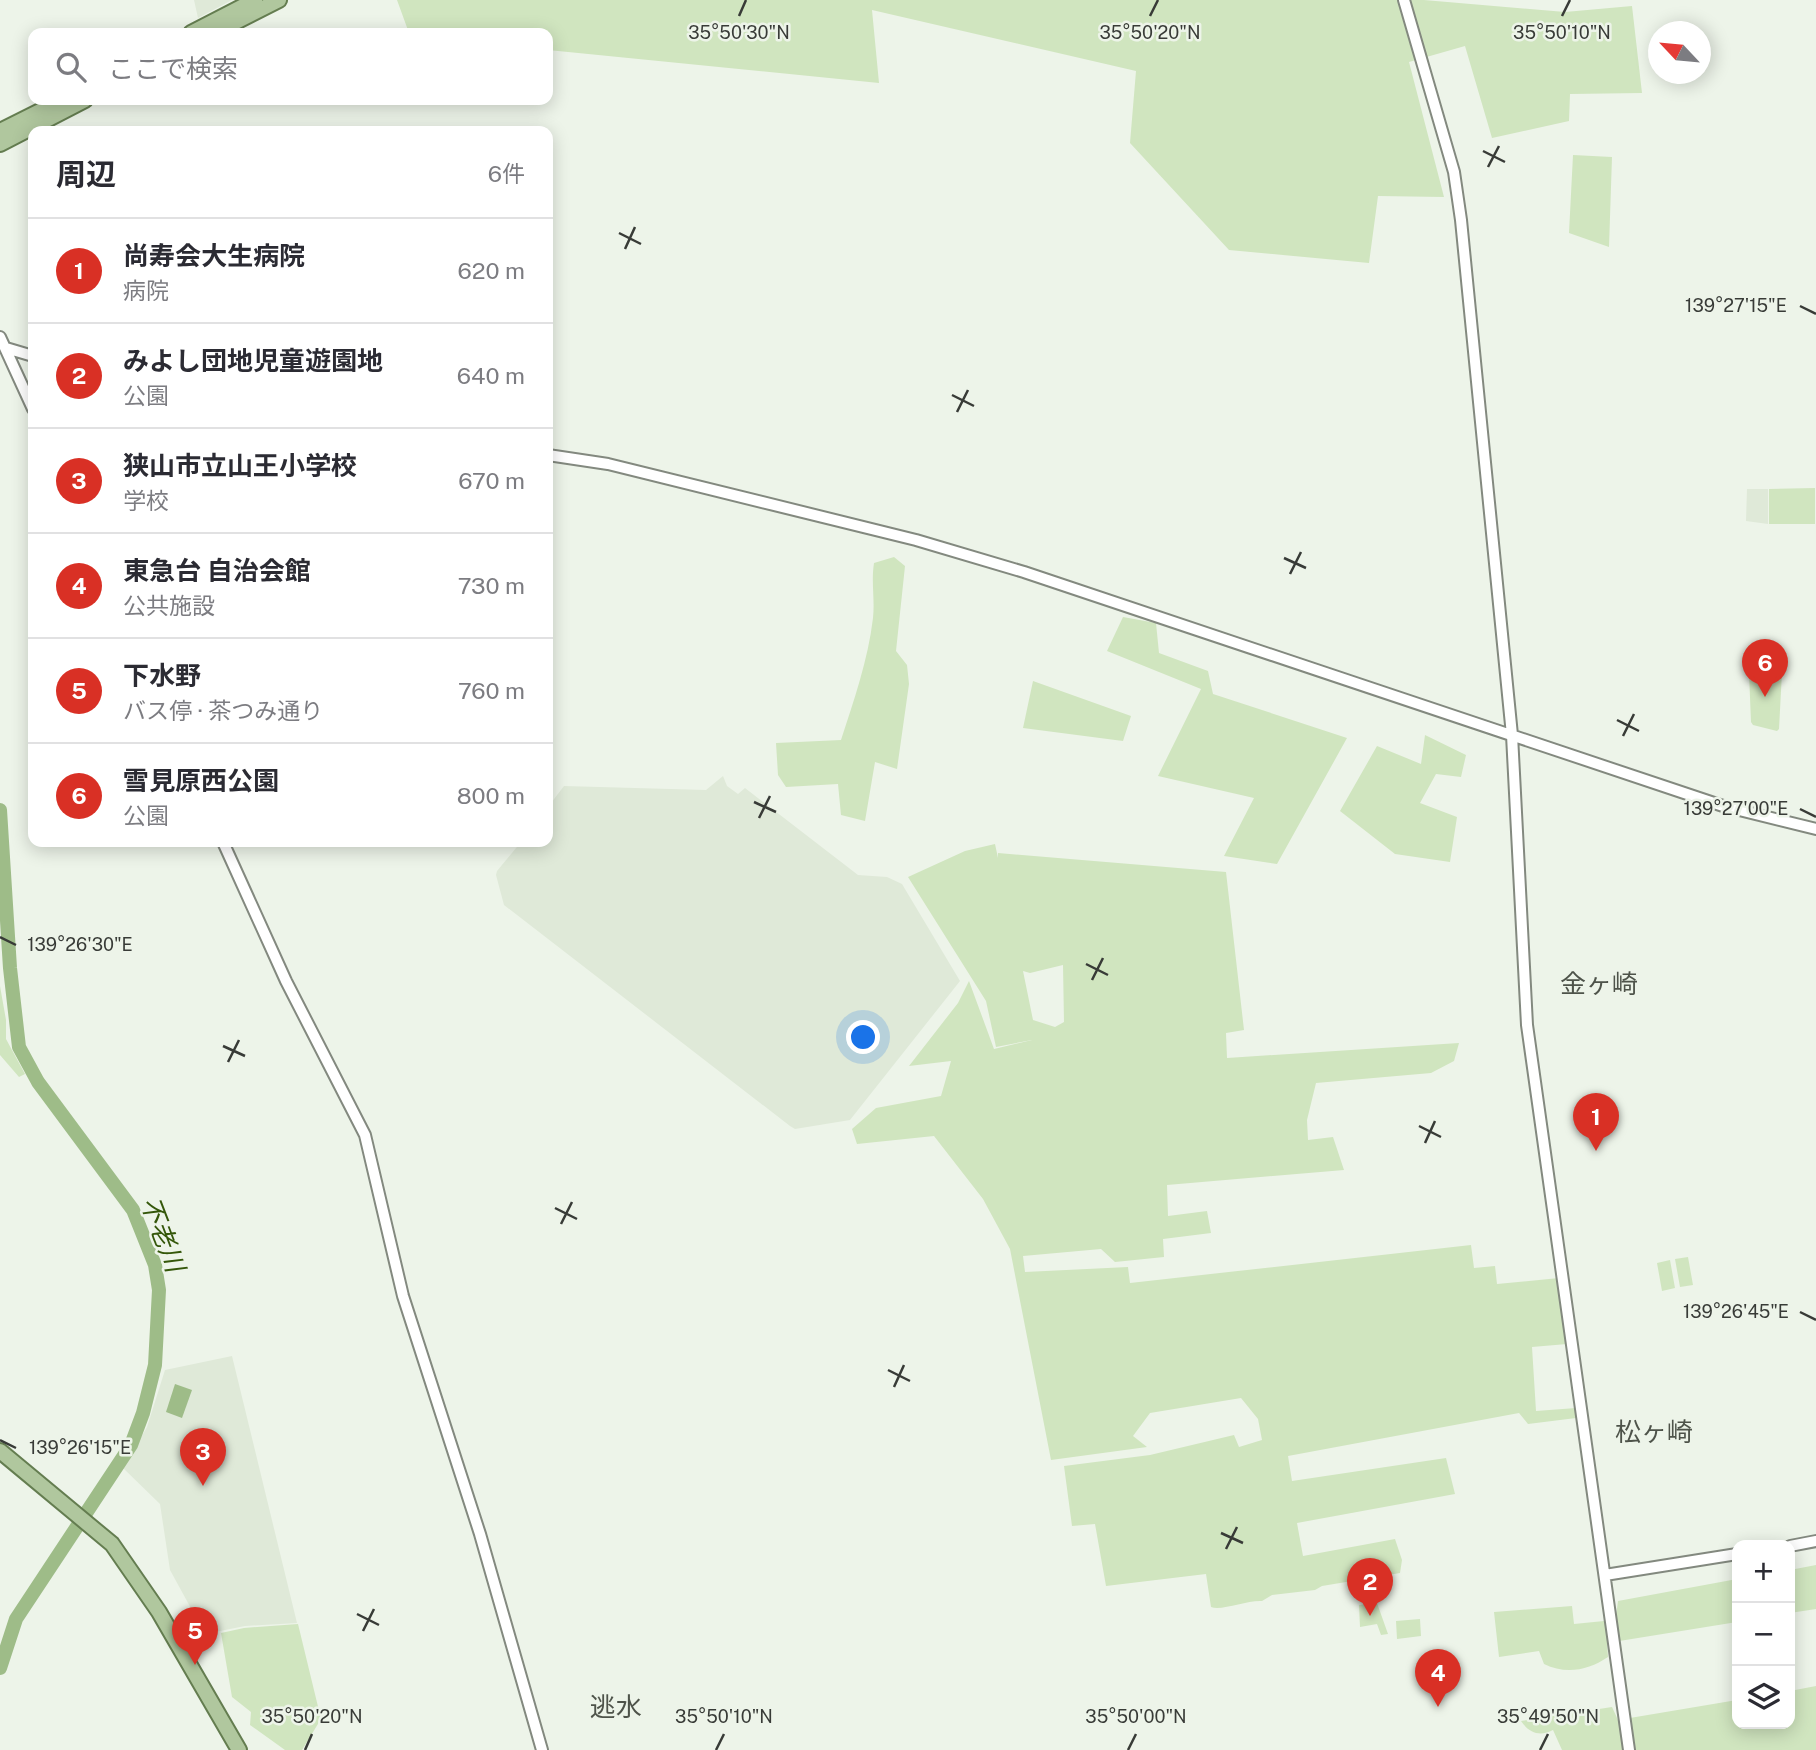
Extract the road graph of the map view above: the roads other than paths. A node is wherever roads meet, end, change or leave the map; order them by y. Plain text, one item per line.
1 (254, 0) edge
2 (279, 0) edge
3 (1404, 0) edge
4 (201, 28) edge
5 (224, 28) edge
6 (52, 105) edge
7 (76, 105) edge
8 (36, 126) edge
9 (28, 130) edge
10 (0, 131) edge
11 (0, 145) edge
12 (0, 337) edge
13 (6, 348) junction
14 (28, 355) edge
15 (28, 398) edge
16 (553, 456) edge
17 (1512, 735) junction
18 (1816, 829) edge
19 (225, 847) edge
20 (0, 1451) edge
21 (1816, 1541) edge
22 (1795, 1545) edge
23 (1732, 1555) edge
24 (1605, 1575) junction
25 (239, 1750) edge
26 (542, 1750) edge
27 (1629, 1750) edge

1 - 4 main road
2 - 5 main road
3 - 17 street
6 - 10 main road
7 - 8 main road
9 - 11 main road
12 - 13 street
13 - 14 street
13 - 15 street
16 - 17 street
17 - 18 street
17 - 24 street
19 - 26 street
20 - 25 main road
21 - 22 street
23 - 24 street
24 - 27 street

